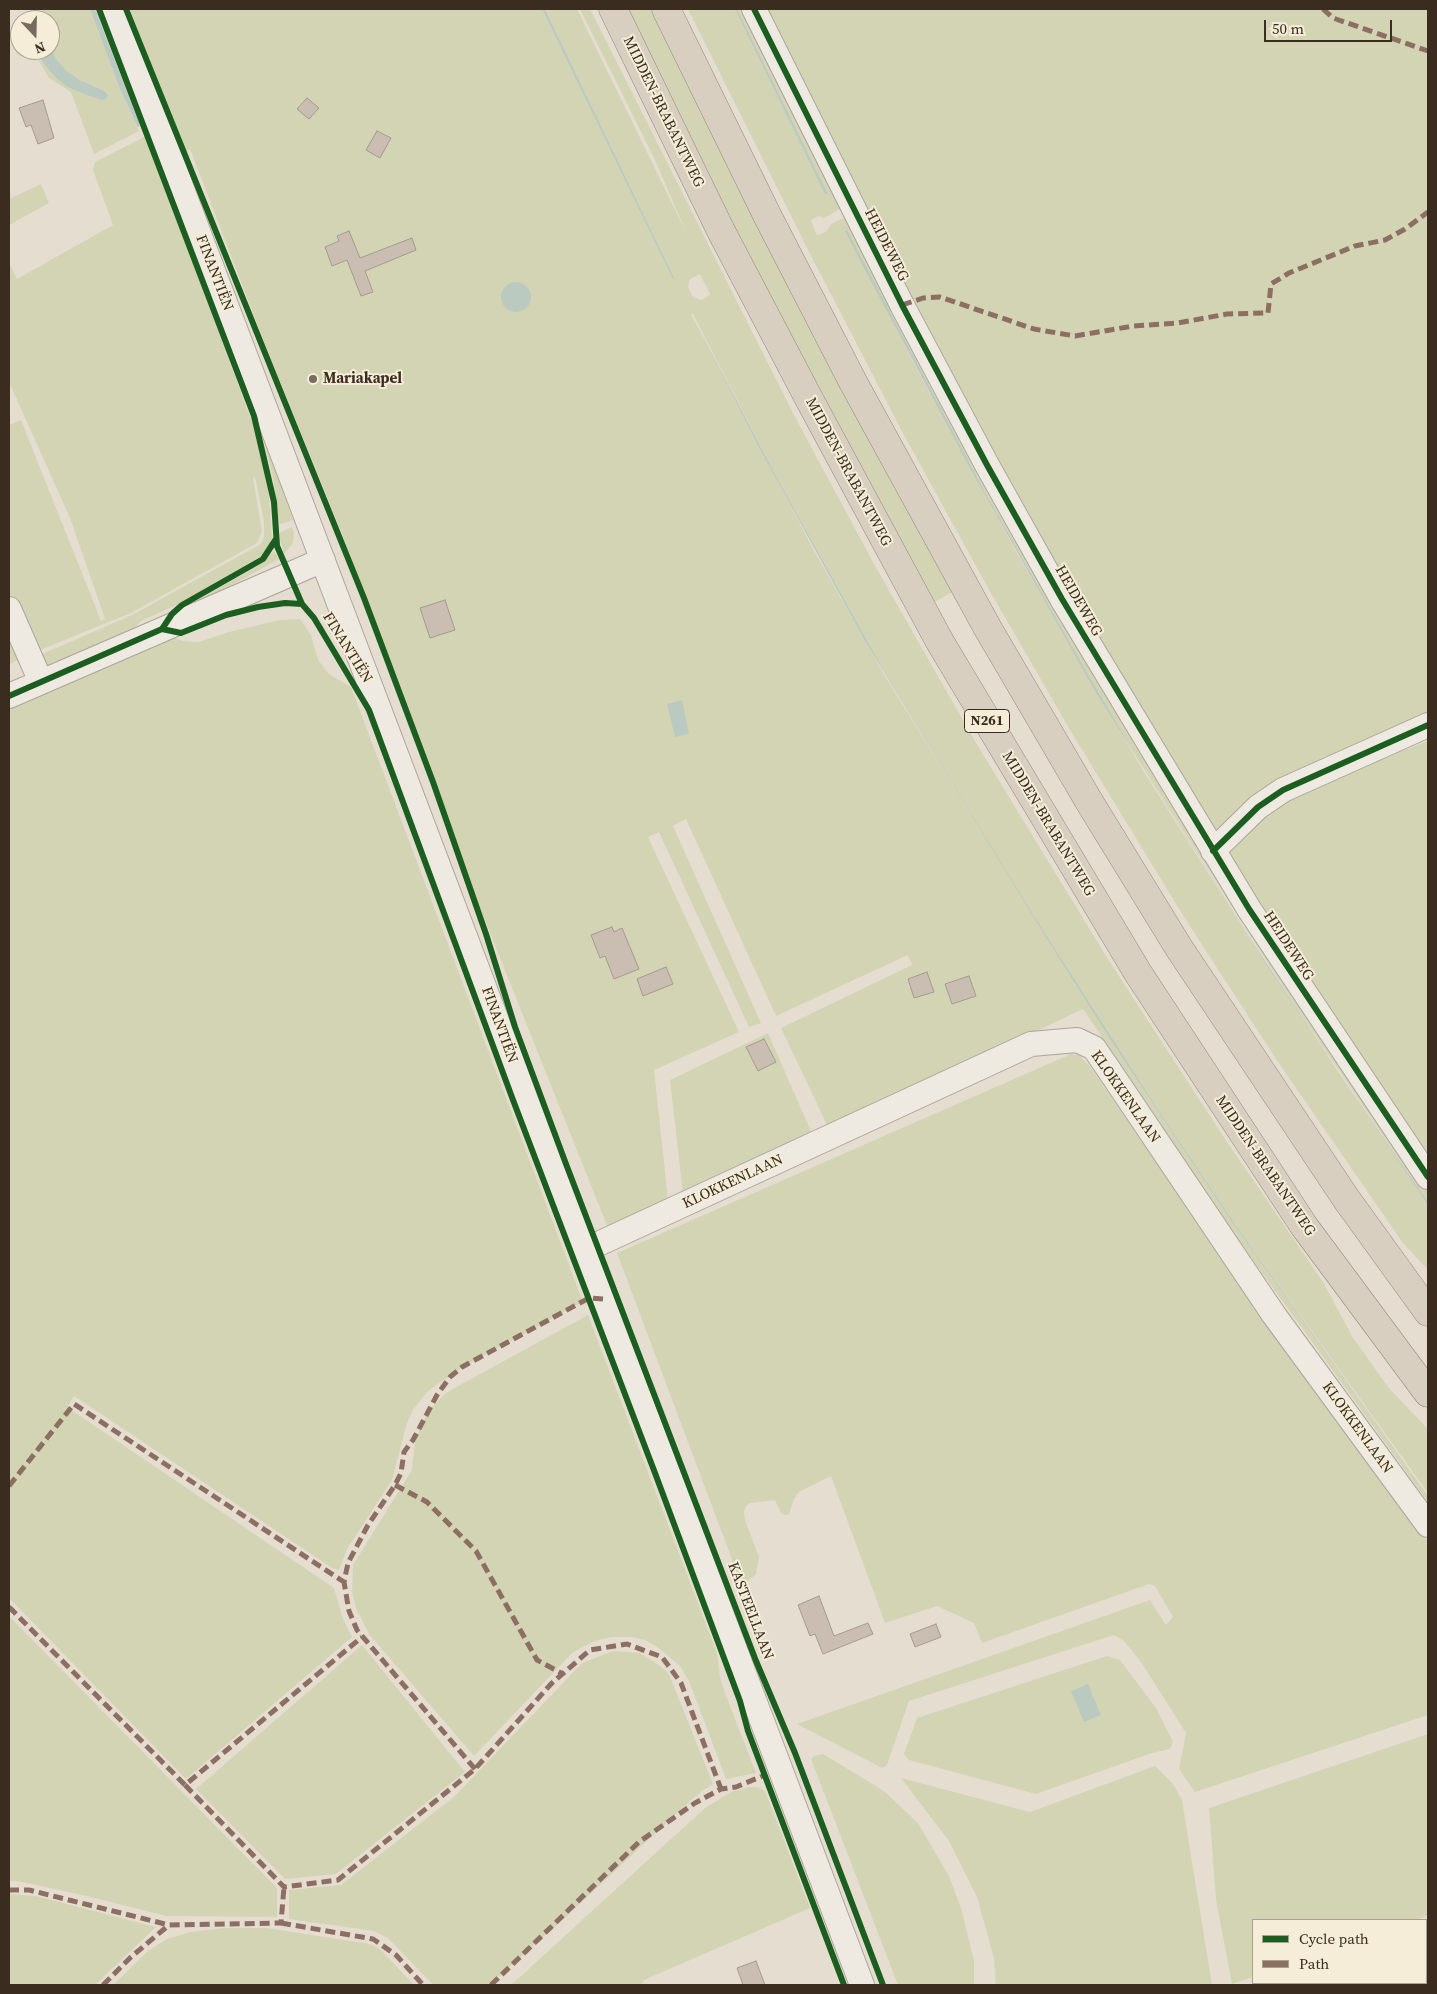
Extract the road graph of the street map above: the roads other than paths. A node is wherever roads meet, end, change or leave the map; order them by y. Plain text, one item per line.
1 (114, 9) edge
2 (613, 9) edge
3 (666, 9) edge
4 (754, 9) edge
5 (323, 560) junction
6 (9, 609) edge
7 (41, 682) junction
8 (9, 696) edge
9 (1428, 725) edge
10 (1212, 851) junction
11 (1428, 1177) edge
12 (583, 1252) junction
13 (1428, 1312) edge
14 (1428, 1393) edge
15 (1428, 1525) edge
16 (862, 1985) edge

1 - 5 street, FINANTIËN
2 - 14 highway, MIDDEN-BRABANTWEG / N261
3 - 13 highway, N261
4 - 10 street, HEIDEWEG
5 - 7 street
5 - 12 street, FINANTIËN
6 - 7 street
7 - 8 street
9 - 10 street
10 - 11 street, HEIDEWEG
12 - 15 street, KLOKKENLAAN
12 - 16 street, KASTEELLAAN

